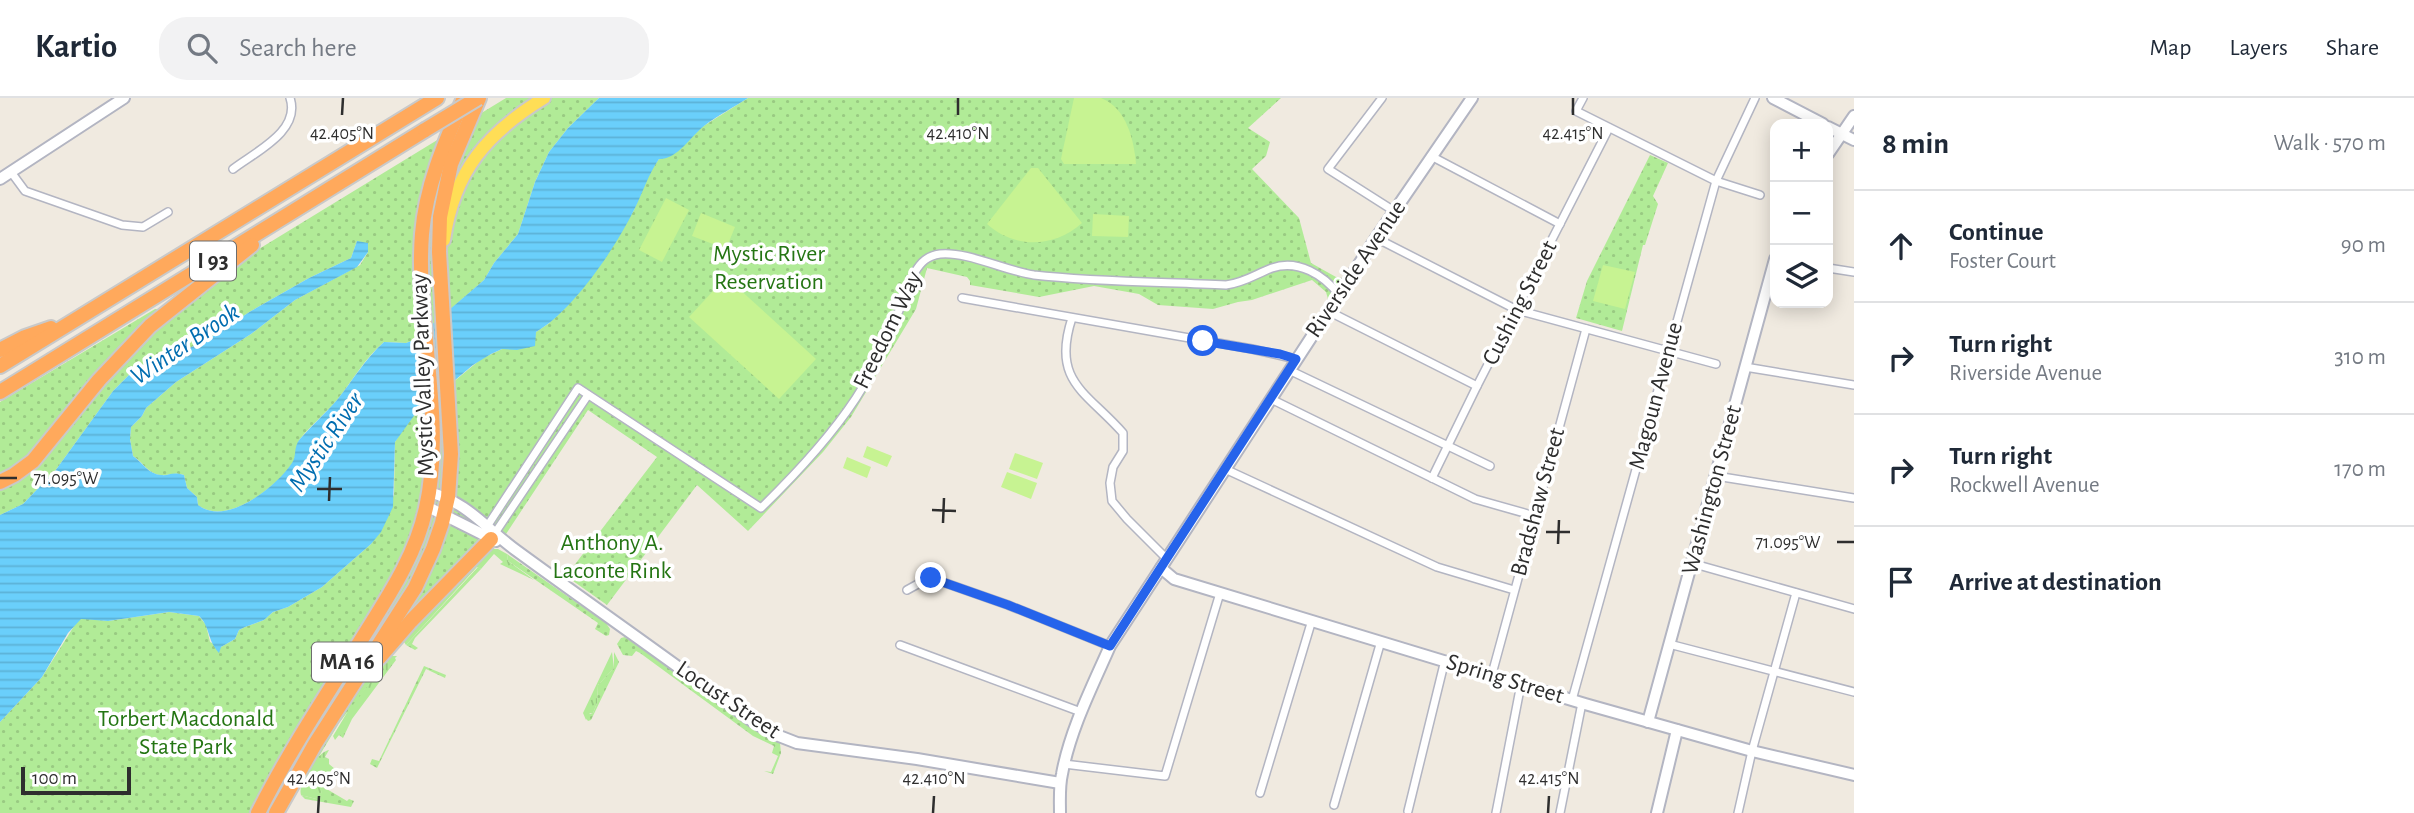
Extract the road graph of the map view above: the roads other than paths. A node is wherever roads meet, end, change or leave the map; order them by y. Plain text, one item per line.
1 (124, 98) edge
2 (290, 98) edge
3 (437, 98) edge
4 (464, 98) edge
5 (478, 98) edge
6 (544, 98) edge
7 (1382, 98) edge
8 (1472, 98) edge
9 (1583, 98) edge
10 (1755, 98) edge
11 (1773, 98) edge
12 (1854, 116) edge
13 (1813, 119) edge
14 (1609, 128) junction
15 (1833, 130) edge
16 (1842, 134) junction
17 (1854, 140) edge
18 (1833, 147) edge
19 (1431, 156) junction
20 (233, 169) dead end
21 (11, 172) junction
22 (0, 179) edge
23 (1716, 181) junction
24 (1760, 195) dead end
25 (1394, 211) junction
26 (168, 212) dead end
27 (281, 219) junction
28 (1560, 224) junction
29 (1376, 239) junction
30 (1833, 269) edge
31 (1854, 272) edge
32 (1770, 277) edge
33 (1339, 295) junction
34 (443, 298) junction
35 (962, 298) dead end
36 (1517, 310) junction
37 (1328, 311) junction
38 (1072, 318) junction
39 (76, 319) junction
40 (1586, 329) junction
41 (0, 350) edge
42 (1668, 352) junction
43 (1296, 359) junction
44 (1716, 364) dead end
45 (0, 366) edge
46 (1745, 368) junction
47 (1289, 370) junction
48 (1854, 385) edge
49 (1477, 386) junction
50 (0, 392) edge
51 (588, 395) junction
52 (1271, 399) junction
53 (1447, 448) junction
54 (1490, 466) dead end
55 (1225, 469) junction
56 (1716, 476) junction
57 (1433, 478) junction
58 (0, 482) edge
59 (448, 497) junction
60 (1854, 498) edge
61 (428, 499) junction
62 (444, 515) junction
63 (1535, 516) junction
64 (489, 533) junction
65 (1164, 564) junction
66 (1691, 564) junction
67 (906, 590) dead end
68 (1514, 590) junction
69 (1220, 593) junction
70 (1796, 593) junction
71 (1854, 609) edge
72 (1312, 620) junction
73 (1381, 641) junction
74 (1669, 643) junction
75 (900, 645) dead end
76 (1110, 646) junction
77 (1446, 660) junction
78 (1774, 672) junction
79 (1492, 674) junction
80 (1521, 684) junction
81 (1854, 692) edge
82 (343, 699) junction
83 (1577, 701) junction
84 (1080, 712) junction
85 (1648, 722) junction
86 (1677, 730) junction
87 (1752, 751) junction
88 (1064, 764) junction
89 (1854, 775) edge
90 (1060, 783) junction
91 (1260, 793) dead end
92 (1334, 805) dead end
93 (1408, 811) dead end
94 (258, 813) edge
95 (276, 813) edge
96 (1060, 813) edge
97 (1496, 813) edge
98 (1560, 813) edge
99 (1657, 813) edge
100 (1738, 813) edge

1 - 21 street
2 - 20 street
3 - 39 highway, I 93
4 - 61 highway, Mystic Valley Parkway / MA 16
5 - 27 highway, I 93, bridge
5 - 34 highway
6 - 34 main road, Mystic Valley Parkway / MA 16
7 - 25 street
8 - 19 street, Riverside Avenue
9 - 14 street
10 - 23 street, Magoun Avenue
11 - 13 street
12 - 16 street
14 - 23 street
14 - 28 street, Cushing Street
15 - 16 street
16 - 17 street
16 - 18 street
19 - 25 street, Riverside Avenue
19 - 28 street
21 - 22 street
21 - 26 street
23 - 24 street
23 - 42 street, Magoun Avenue
25 - 29 street, Riverside Avenue
27 - 50 highway, I 93
27 - 58 highway
28 - 36 street, Cushing Street
29 - 33 street, Riverside Avenue
29 - 36 street
30 - 31 street
32 - 46 street, Washington Street
33 - 37 street, Riverside Avenue
33 - 51 street, Freedom Way
34 - 59 highway, Mystic Valley Parkway / MA 16
35 - 38 street
36 - 40 street
36 - 49 street, Cushing Street
37 - 43 street, Riverside Avenue
37 - 49 street
38 - 43 street
38 - 65 street
39 - 41 highway
39 - 45 highway, I 93
40 - 42 street
40 - 63 street, Bradshaw Street
42 - 44 street
42 - 83 street, Magoun Avenue
43 - 47 street, Riverside Avenue
46 - 48 street
46 - 56 street, Washington Street
47 - 52 street, Riverside Avenue
47 - 53 street
49 - 53 street, Cushing Street
51 - 64 street
51 - 64 street, Freedom Way
52 - 55 street, Riverside Avenue
52 - 57 street
53 - 54 street
53 - 57 street, Cushing Street
55 - 65 street, Riverside Avenue
55 - 68 street
56 - 60 street
56 - 66 street, Washington Street
57 - 63 street
59 - 61 street, Locust Street
59 - 62 highway, Mystic Valley Parkway / MA 16
59 - 64 street, Locust Street
61 - 62 street, Locust Street
61 - 94 highway, Mystic Valley Parkway / MA 16
62 - 64 street, Locust Street
62 - 82 highway, Mystic Valley Parkway / MA 16
63 - 68 street, Bradshaw Street
64 - 82 highway
64 - 90 street, Locust Street
65 - 69 street, Spring Street
65 - 76 street, Riverside Avenue
66 - 70 street
66 - 74 street, Washington Street
67 - 76 street
68 - 79 street, Bradshaw Street
69 - 72 street, Spring Street
69 - 88 street
70 - 71 street
70 - 78 street
72 - 73 street, Spring Street
72 - 91 street
73 - 77 street, Spring Street
73 - 92 street
74 - 78 street
74 - 85 street, Washington Street
75 - 84 street
76 - 84 street, Riverside Avenue
77 - 79 street, Spring Street
77 - 93 street
78 - 81 street
78 - 87 street
79 - 80 street, Spring Street
80 - 83 street, Spring Street
80 - 97 street
82 - 95 highway, Mystic Valley Parkway / MA 16
83 - 85 street, Spring Street
83 - 98 street, Magoun Avenue
84 - 88 street, Riverside Avenue
85 - 86 street, Spring Street
86 - 87 street, Spring Street
86 - 99 street
87 - 89 street, Spring Street
87 - 100 street
88 - 90 street, Riverside Avenue
90 - 96 street, Riverside Avenue

